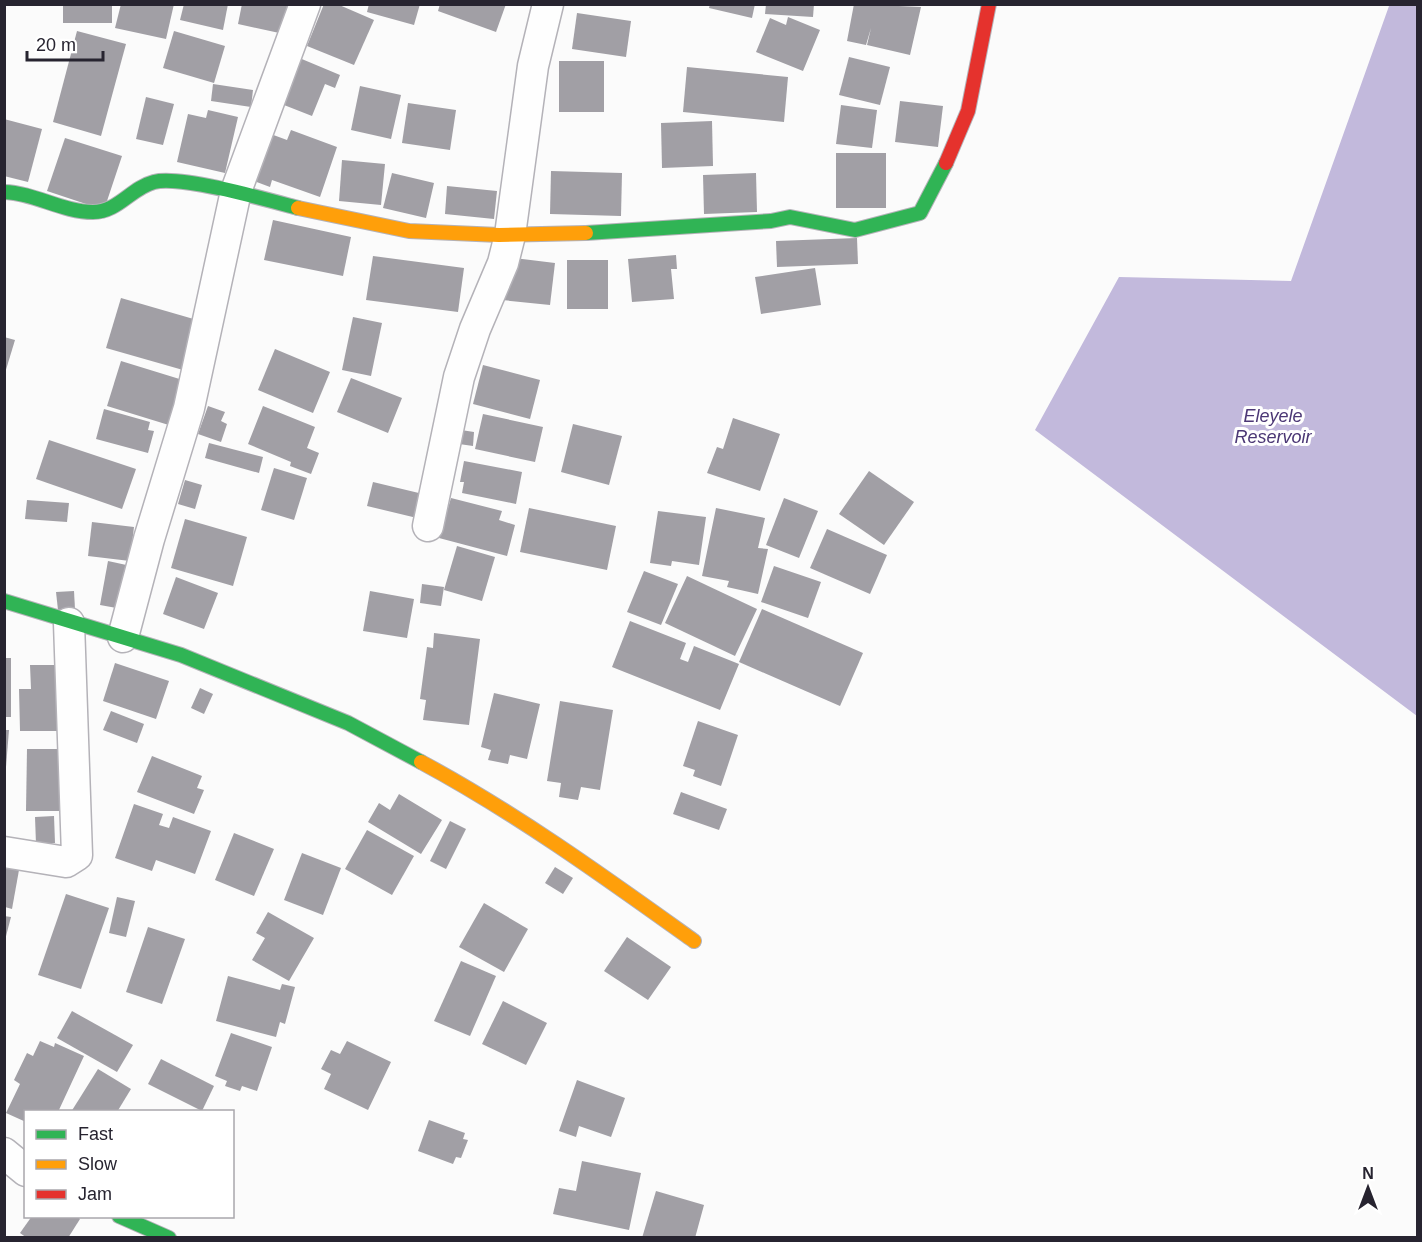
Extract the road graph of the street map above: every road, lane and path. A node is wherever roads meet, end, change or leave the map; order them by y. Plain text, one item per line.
1 (304, 4) edge
2 (548, 4) edge
3 (989, 4) edge
4 (236, 191) junction
5 (4, 192) edge
6 (510, 235) junction
7 (428, 526) dead end
8 (4, 601) edge
9 (69, 623) junction
10 (123, 637) junction
11 (4, 852) edge
12 (694, 941) dead end
13 (4, 1153) edge
14 (24, 1169) edge
15 (124, 1218) edge
16 (169, 1238) edge

1 - 4 street
2 - 6 street
3 - 6 street
4 - 5 street
4 - 6 street
4 - 10 street
6 - 7 street
8 - 9 street
9 - 10 street
9 - 11 street
10 - 12 street
13 - 14 street
15 - 16 street

